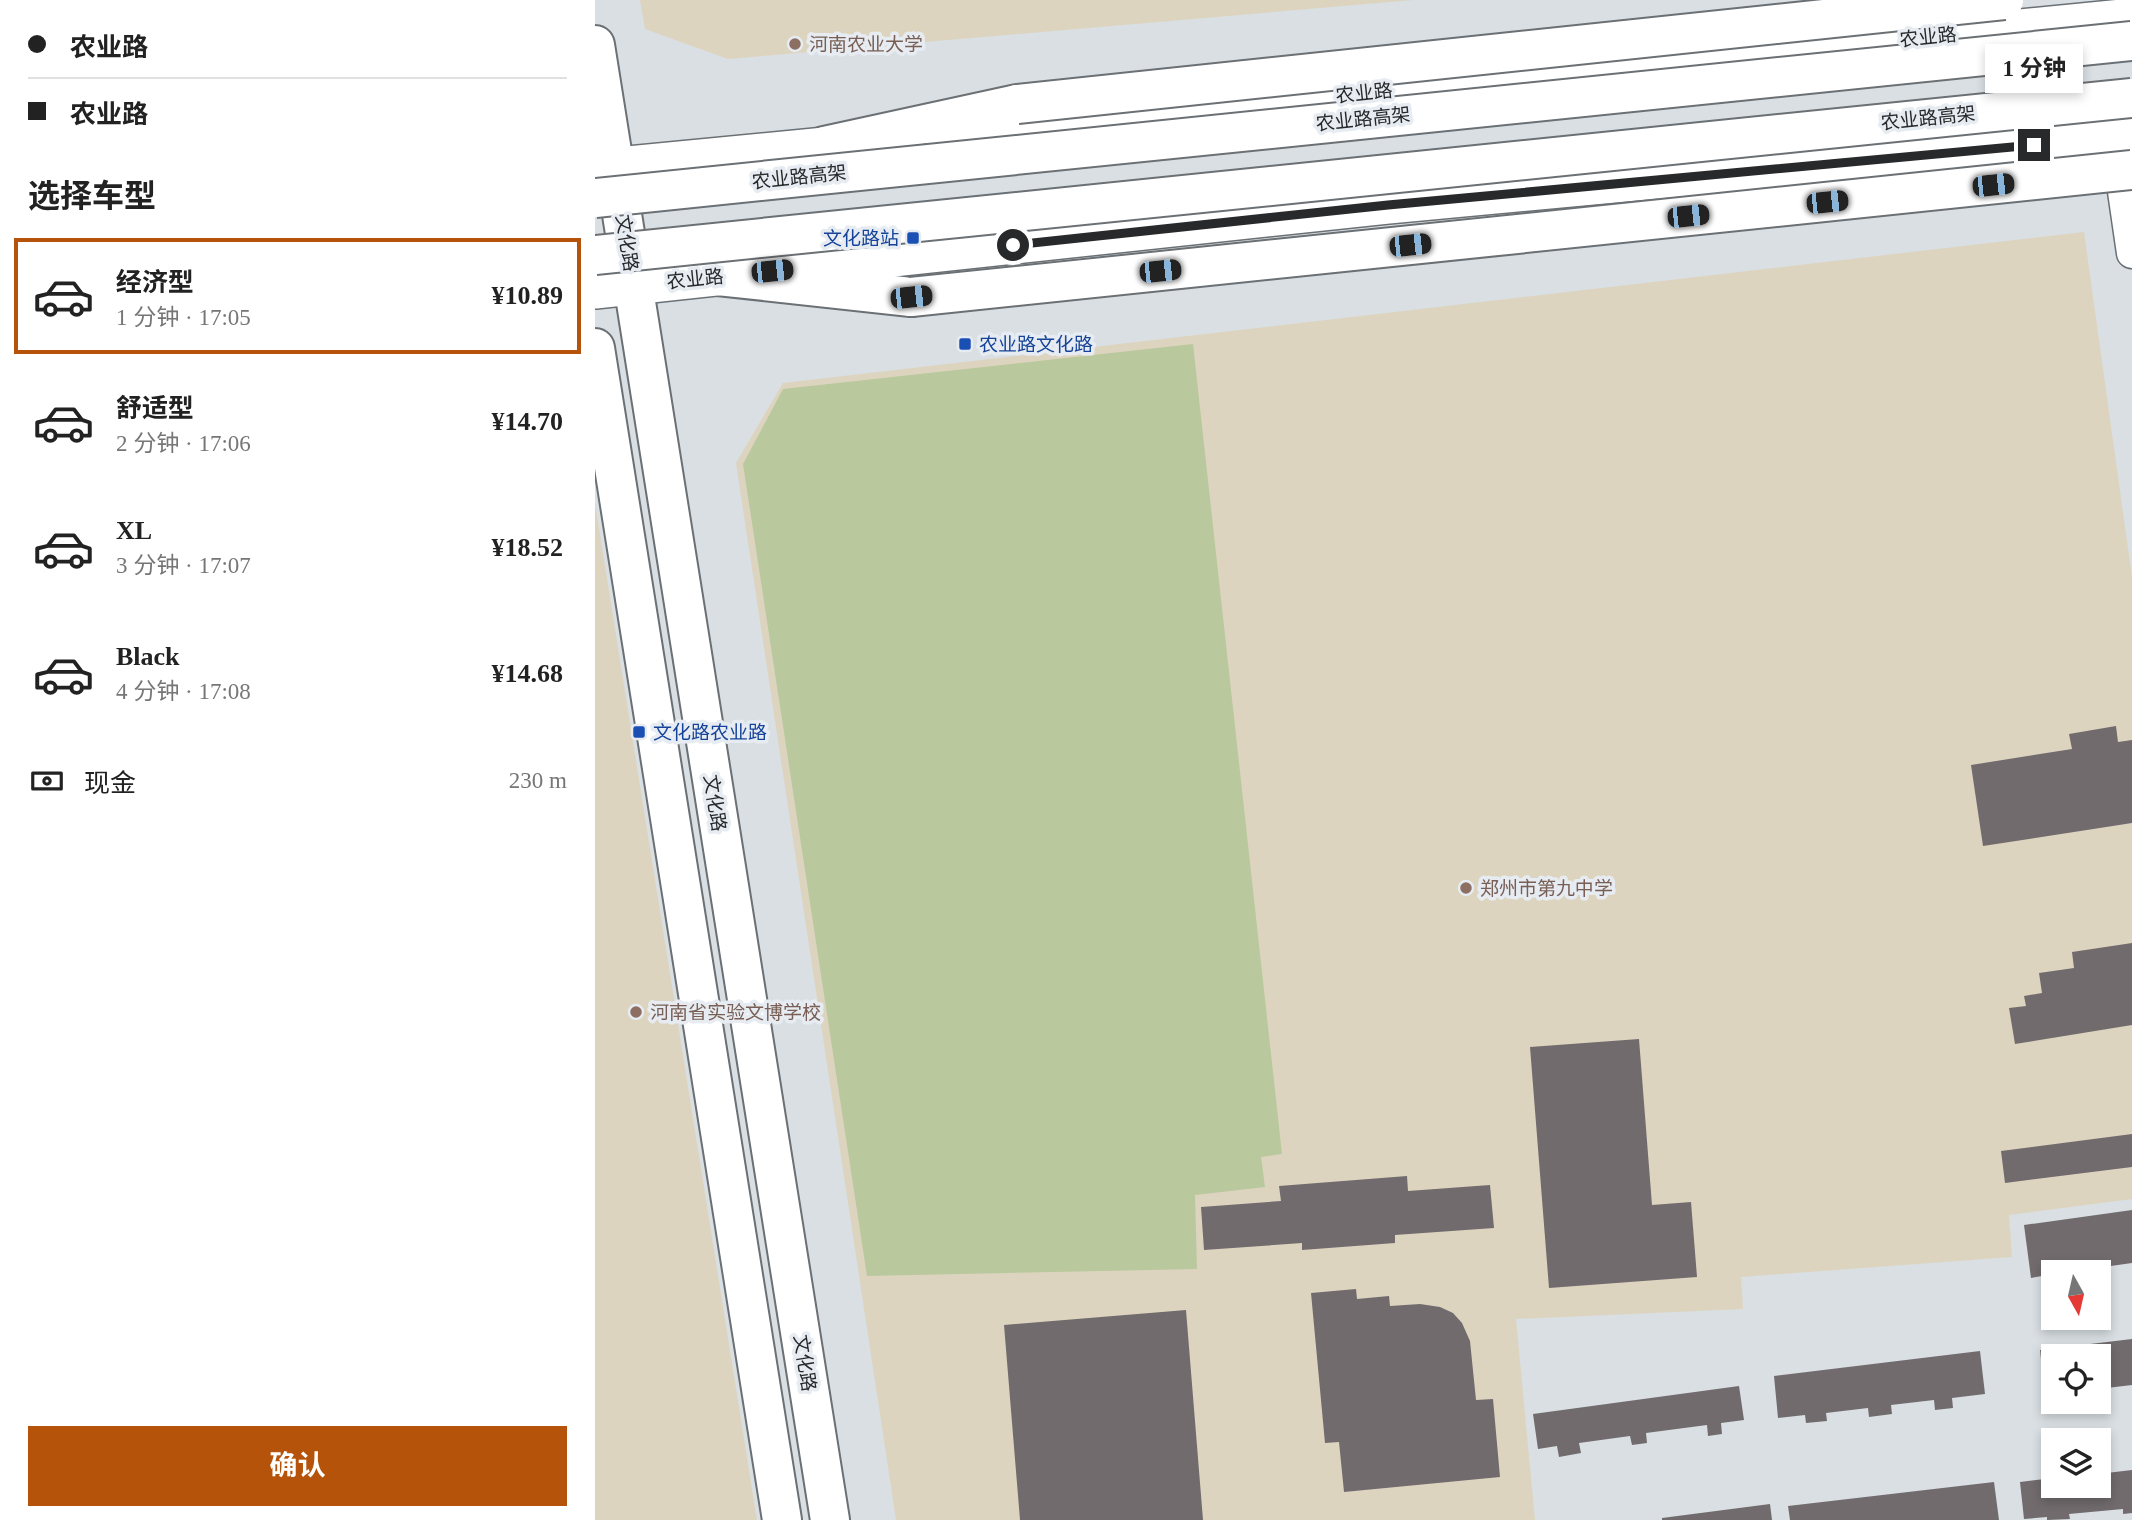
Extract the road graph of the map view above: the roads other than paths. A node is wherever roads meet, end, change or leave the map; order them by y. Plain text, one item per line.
1 (2004, 0) edge
2 (2132, 17) edge
3 (2132, 41) edge
4 (595, 45) edge
5 (2132, 98) edge
6 (824, 146) junction
7 (2126, 148) edge
8 (601, 178) edge
9 (2132, 253) edge
10 (595, 255) edge
11 (718, 276) junction
12 (633, 285) junction
13 (595, 290) edge
14 (595, 348) edge
15 (782, 1520) edge
16 (830, 1520) edge

1 - 6 main road, bridge
2 - 6 street, 农业路
3 - 8 main road, 农业路高架, bridge
4 - 8 main road, 文化路
5 - 10 main road, 农业路高架, bridge
6 - 8 street, 农业路
7 - 9 street
7 - 11 street, 农业路
7 - 11 main road, bridge
8 - 12 main road, 文化路
11 - 12 street, 农业路
12 - 13 street, 农业路
12 - 16 main road, 文化路
14 - 15 main road

